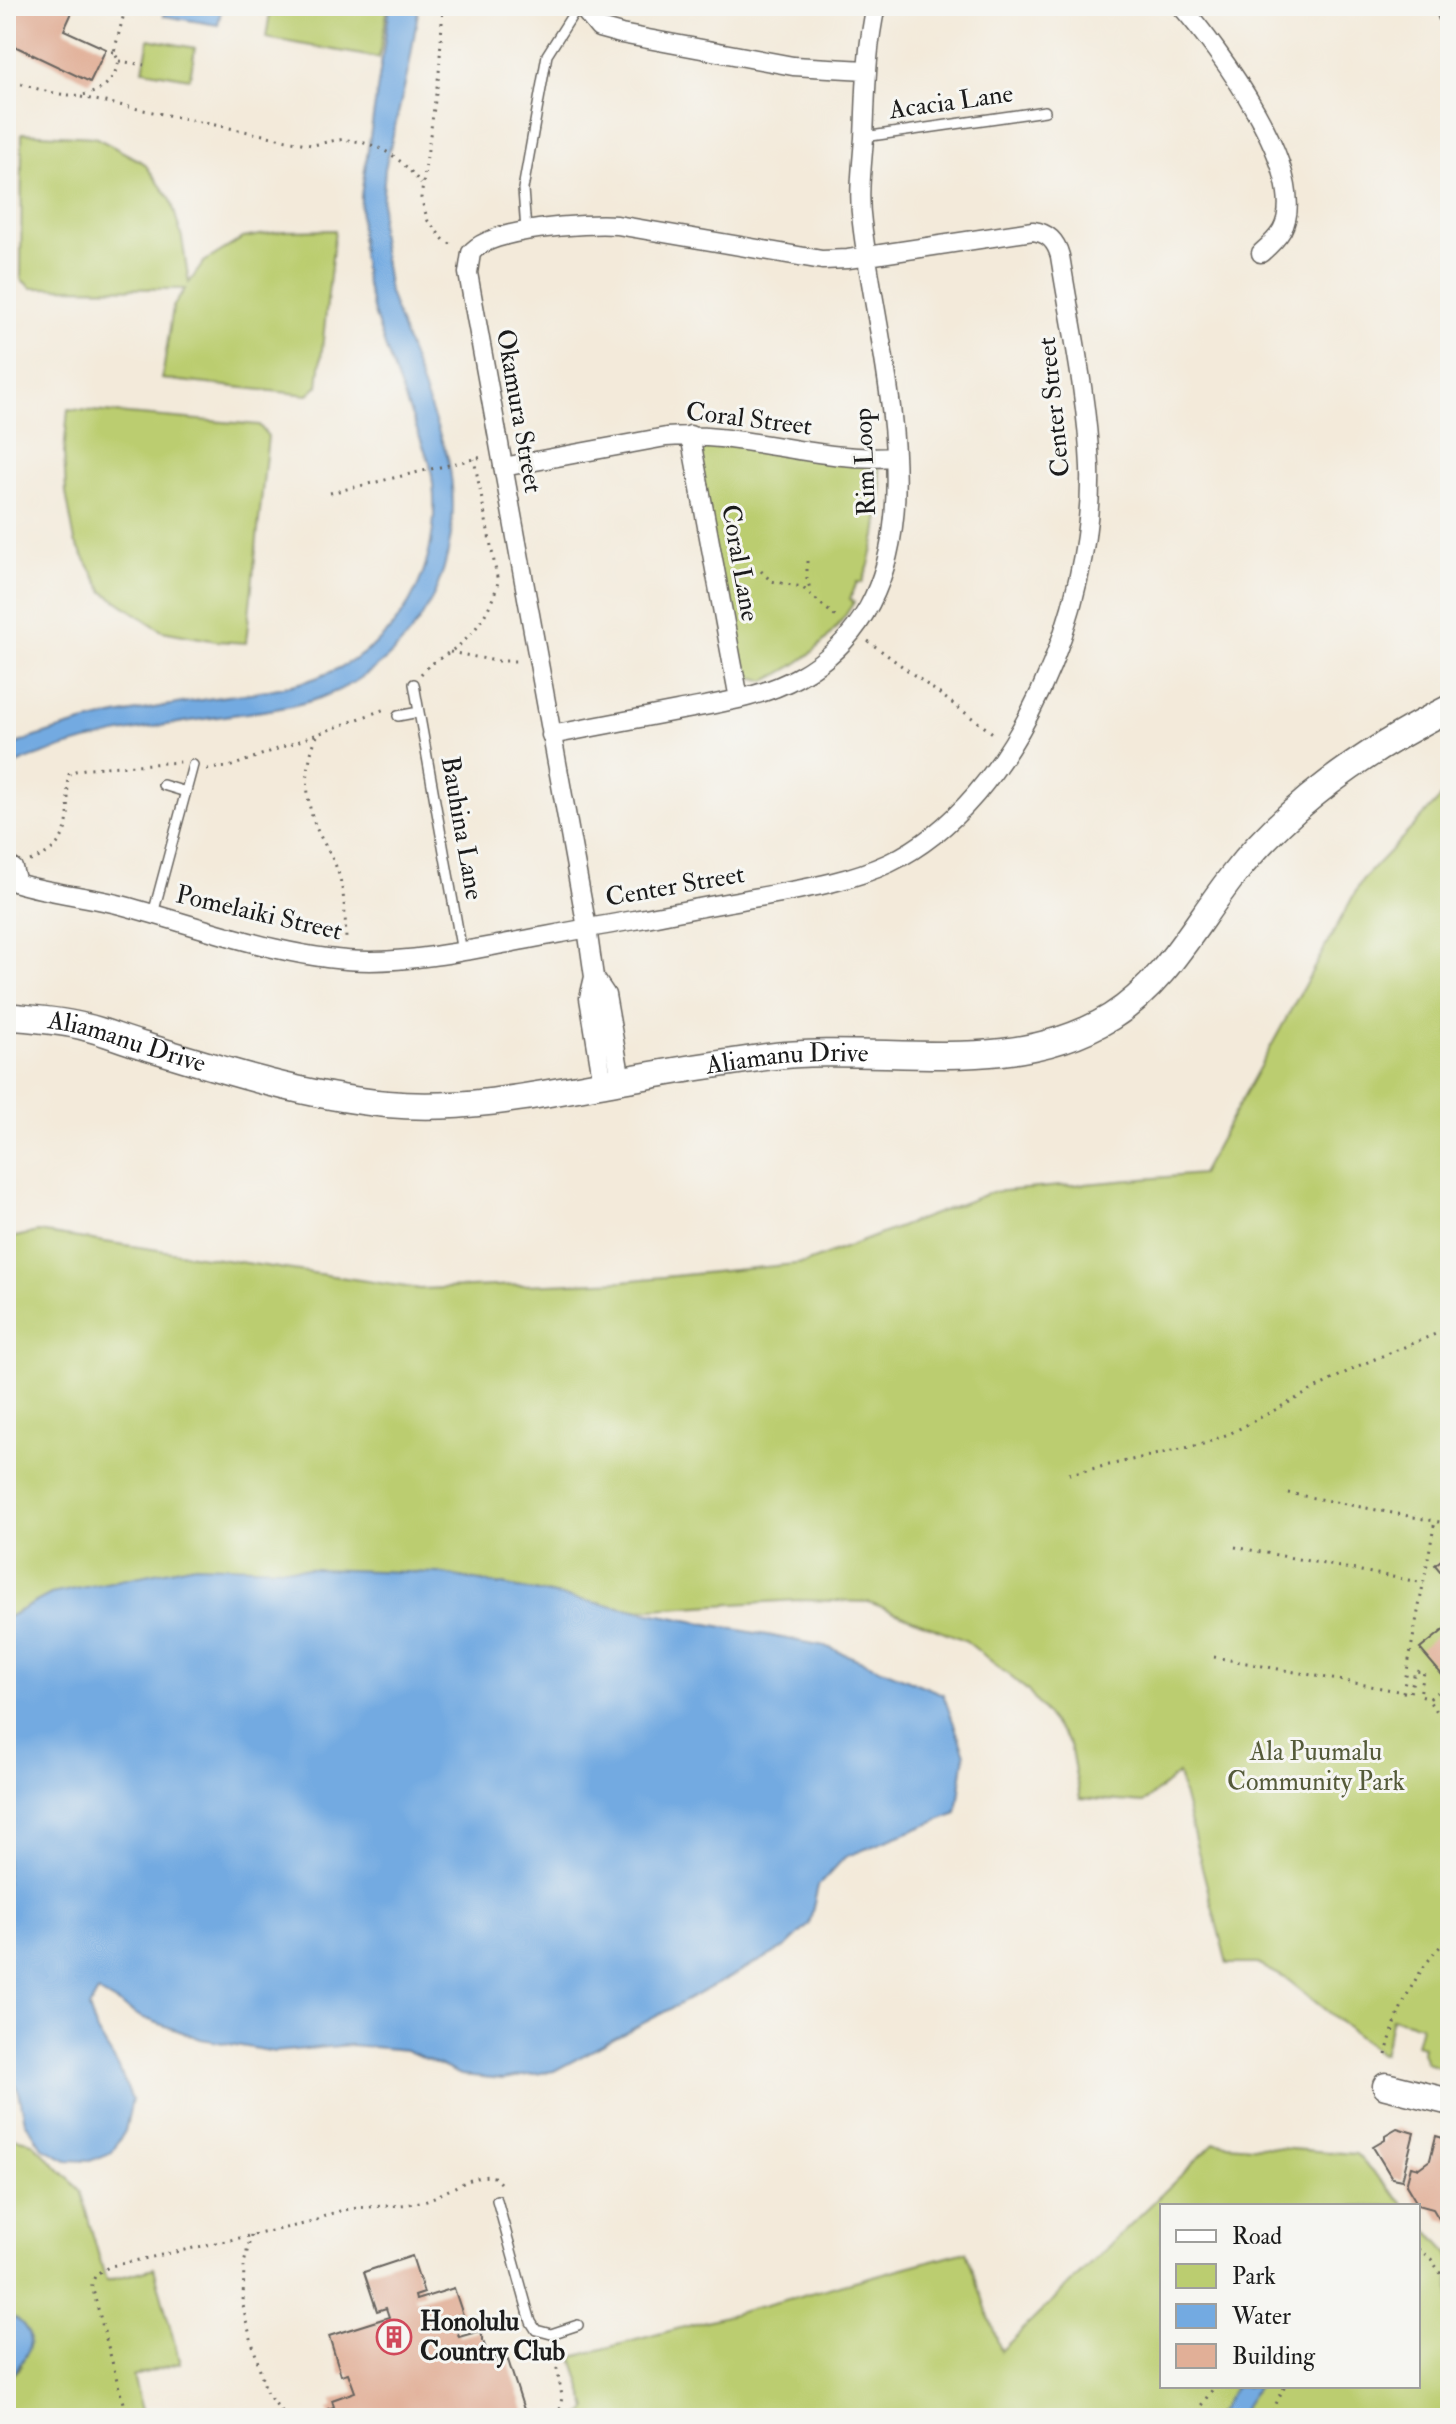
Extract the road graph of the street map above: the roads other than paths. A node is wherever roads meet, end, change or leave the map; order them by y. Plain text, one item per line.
1 (579, 6) edge
2 (876, 6) edge
3 (1181, 6) edge
4 (1444, 6) edge
5 (1450, 23) edge
6 (866, 70) junction
7 (1045, 111) dead end
8 (864, 137) junction
9 (526, 231) junction
10 (1261, 253) dead end
11 (866, 255) junction
12 (690, 435) junction
13 (895, 457) junction
14 (495, 461) junction
15 (414, 684) road end
16 (739, 699) junction
17 (1450, 708) edge
18 (419, 712) junction
19 (398, 716) dead end
20 (551, 735) junction
21 (193, 765) road end
22 (163, 785) dead end
23 (186, 792) junction
24 (12, 879) edge
25 (153, 914) junction
26 (587, 928) junction
27 (462, 952) junction
28 (6, 1016) edge
29 (612, 1082) junction
30 (1386, 2086) dead end
31 (1450, 2102) edge
32 (497, 2200) dead end
33 (578, 2325) dead end

1 - 6 street
1 - 9 lane
2 - 6 street, Rim Loop
3 - 10 street
4 - 5 street
6 - 8 street, Rim Loop
7 - 8 lane, Acacia Lane
8 - 11 street, Rim Loop
9 - 11 street, Okamura Street
9 - 14 street, Okamura Street
11 - 13 street, Rim Loop
11 - 26 street, Center Street
12 - 13 street, Coral Street
12 - 14 street, Coral Street
12 - 16 street, Coral Lane
13 - 16 street, Rim Loop
14 - 20 street, Okamura Street
15 - 18 lane, Bauhina Lane
16 - 20 street, Rim Loop
17 - 29 street, Aliamanu Drive
18 - 19 lane
18 - 27 lane, Bauhina Lane
20 - 26 street, Okamura Street
21 - 23 lane
22 - 23 lane
23 - 25 lane
24 - 25 street, Pomelaiki Street
25 - 27 street, Pomelaiki Street
26 - 27 street, Pomelaiki Street
26 - 29 street, Okamura Street
28 - 29 street, Aliamanu Drive
30 - 31 street
32 - 33 lane

